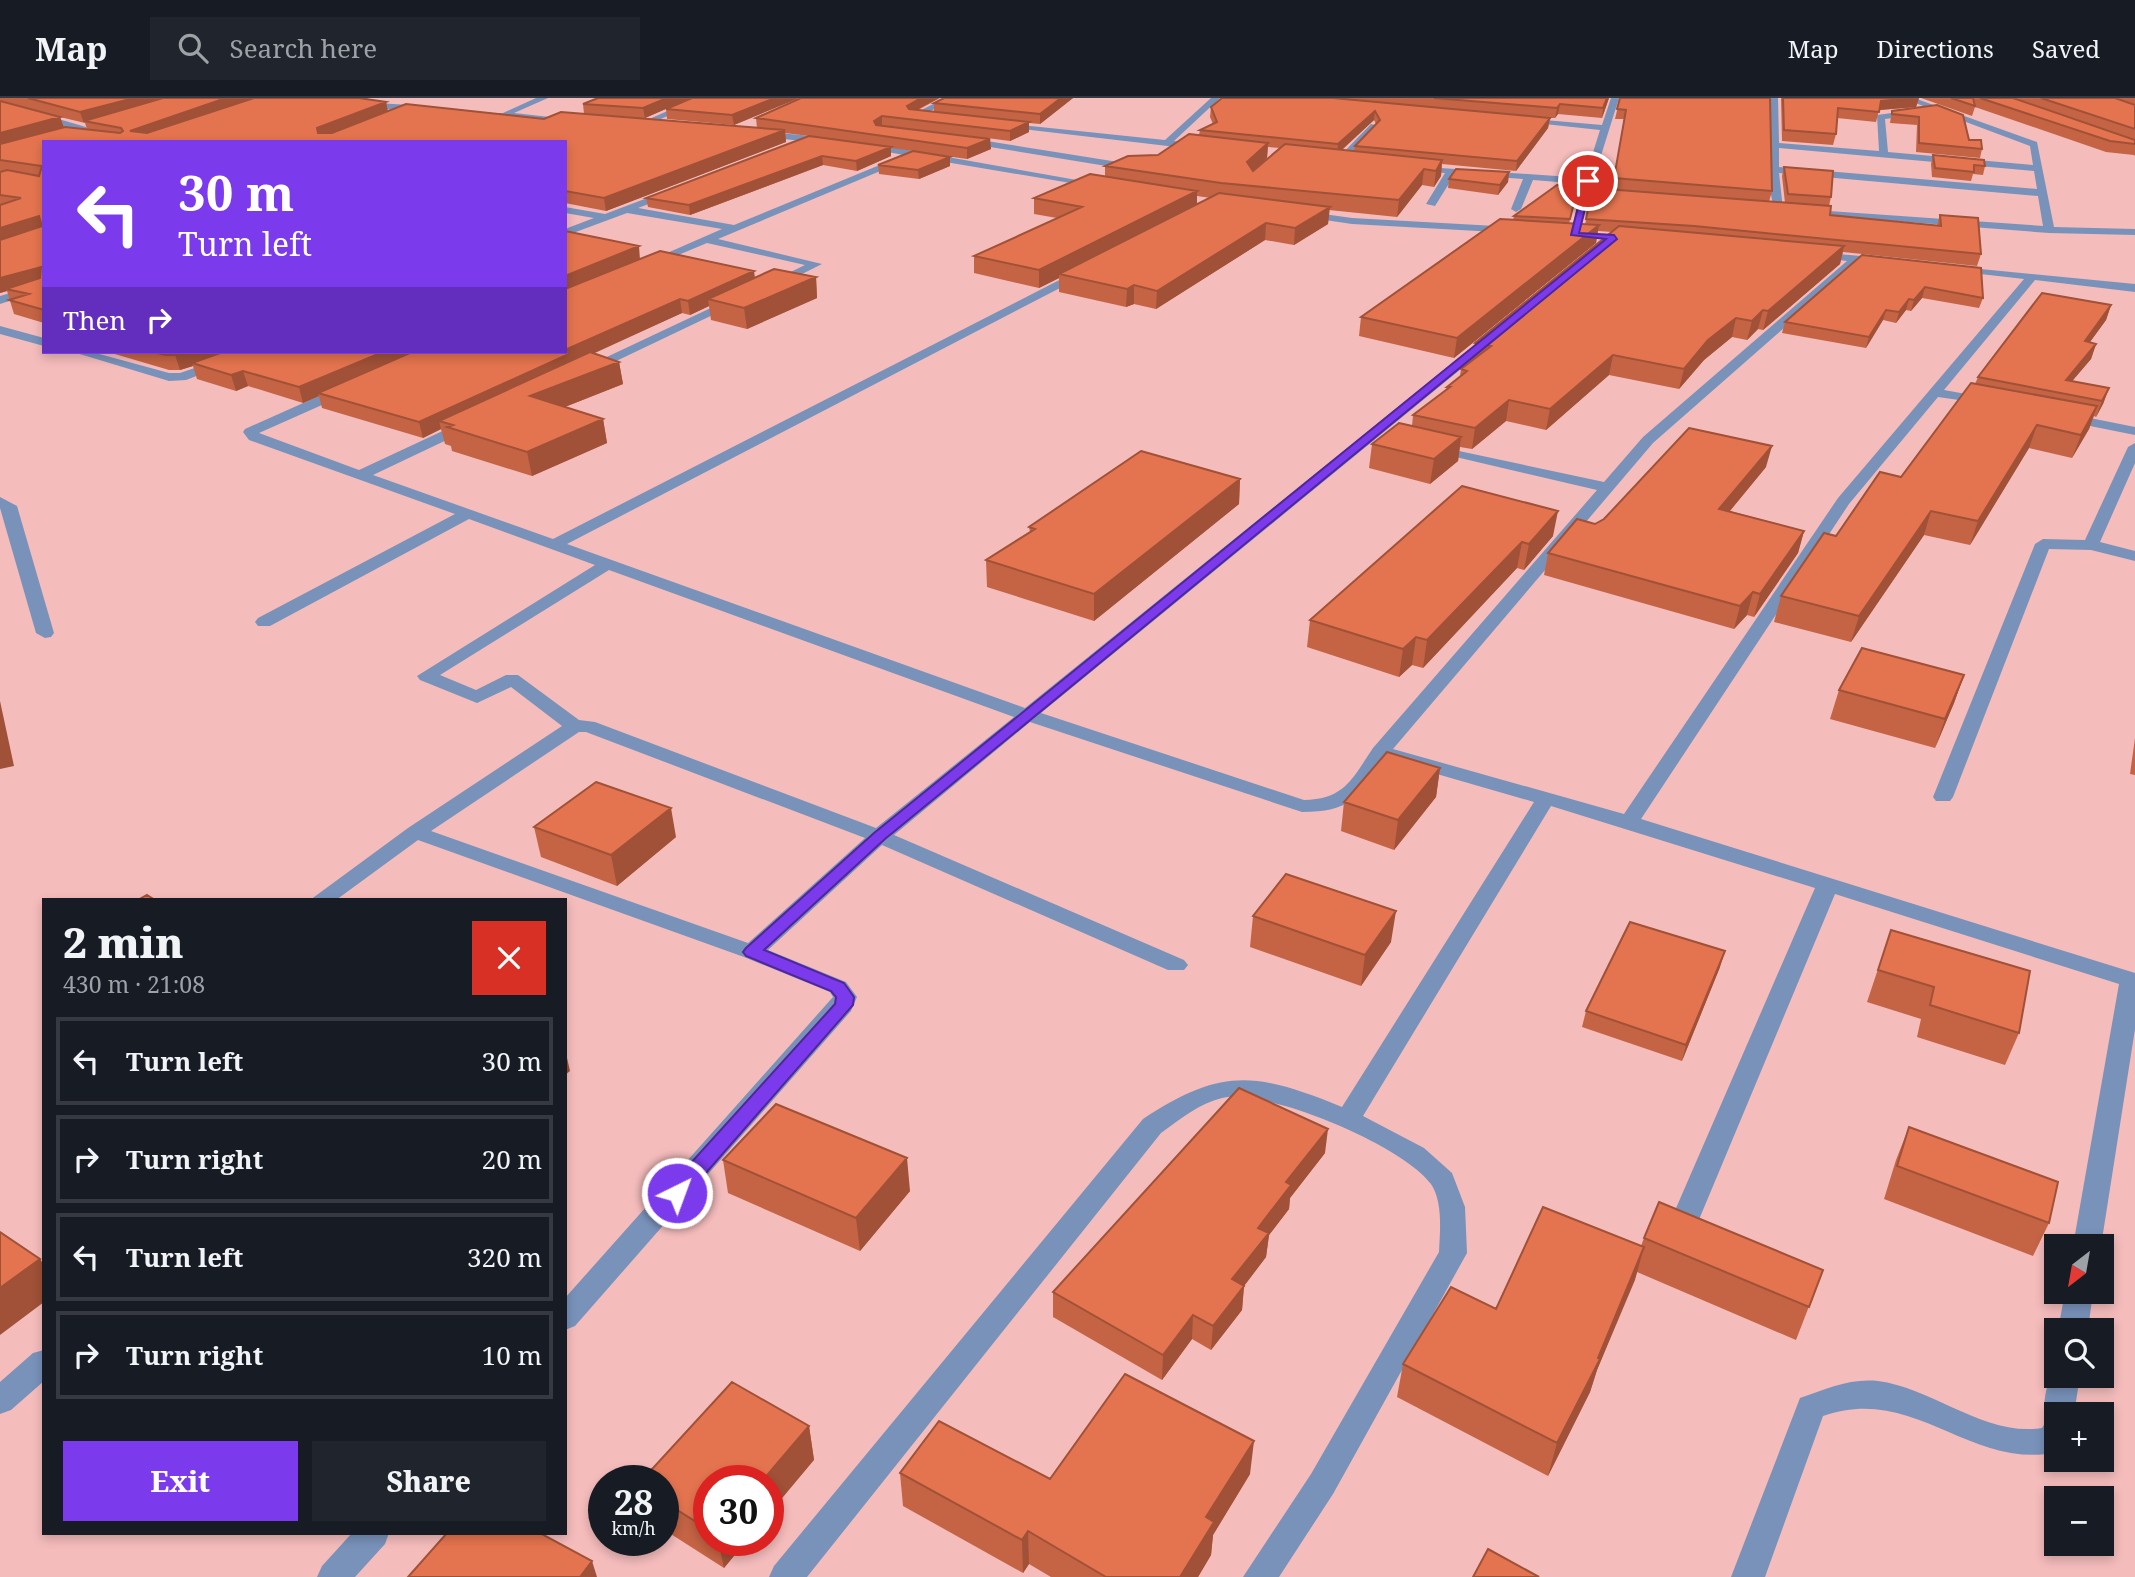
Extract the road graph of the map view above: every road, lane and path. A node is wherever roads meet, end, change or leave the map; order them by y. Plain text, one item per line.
1 (437, 98) edge
2 (544, 98) edge
3 (704, 98) edge
4 (951, 98) edge
5 (1216, 98) edge
6 (1615, 98) edge
7 (1774, 98) edge
8 (1906, 98) edge
9 (355, 104) edge
10 (0, 105) edge
11 (415, 109) junction
12 (440, 110) edge
13 (1940, 111) junction
14 (465, 112) edge
15 (503, 115) junction
16 (914, 116) junction
17 (390, 118) edge
18 (942, 119) edge
19 (581, 120) edge
20 (1515, 120) edge
21 (1967, 120) junction
22 (630, 123) edge
23 (642, 124) junction
24 (983, 124) edge
25 (96, 125) edge
26 (669, 126) edge
27 (1374, 126) edge
28 (1607, 128) junction
29 (747, 133) edge
30 (1969, 133) edge
31 (908, 134) edge
32 (874, 136) edge
33 (947, 138) edge
34 (811, 139) junction
35 (848, 143) junction
36 (1167, 143) junction
37 (1185, 145) junction
38 (1774, 145) junction
39 (786, 148) edge
40 (1212, 148) edge
41 (1174, 152) edge
42 (914, 153) junction
43 (1884, 155) junction
44 (1328, 159) edge
45 (1340, 161) junction
46 (1354, 162) edge
47 (1147, 168) edge
48 (1409, 168) edge
49 (2038, 168) junction
50 (1774, 170) junction
51 (1451, 172) junction
52 (1528, 177) junction
53 (1588, 181) junction
54 (688, 186) edge
55 (1117, 188) edge
56 (1584, 193) junction
57 (2043, 193) junction
58 (1597, 194) edge
59 (1431, 204) dead end
60 (1765, 208) edge
61 (627, 209) junction
62 (1516, 209) dead end
63 (1778, 209) junction
64 (567, 210) edge
65 (1284, 212) edge
66 (606, 217) junction
67 (734, 228) junction
68 (2049, 230) junction
69 (1524, 231) edge
70 (567, 232) edge
71 (2135, 232) edge
72 (1562, 234) edge
73 (1575, 235) junction
74 (1588, 236) edge
75 (707, 240) junction
76 (1801, 253) edge
77 (1856, 259) junction
78 (1895, 262) edge
79 (642, 266) edge
80 (1094, 267) edge
81 (1947, 268) edge
82 (2032, 277) junction
83 (42, 287) edge
84 (2135, 288) edge
85 (0, 300) edge
86 (1509, 323) edge
87 (0, 330) edge
88 (42, 341) edge
89 (86, 354) edge
90 (248, 354) edge
91 (574, 376) edge
92 (364, 382) edge
93 (1935, 392) junction
94 (2002, 405) edge
95 (2055, 415) edge
96 (486, 417) edge
97 (2135, 431) edge
98 (1373, 434) junction
99 (2135, 447) edge
100 (360, 475) junction
101 (1606, 486) junction
102 (0, 502) edge
103 (469, 513) junction
104 (555, 544) junction
105 (2091, 545) junction
106 (2135, 556) edge
107 (610, 563) junction
108 (264, 622) dead end
109 (45, 633) dead end
110 (1027, 716) junction
111 (575, 726) junction
112 (1380, 752) junction
113 (1943, 797) dead end
114 (1546, 798) junction
115 (1629, 822) junction
116 (415, 832) junction
117 (879, 836) junction
118 (1828, 884) junction
119 (568, 894) edge
120 (324, 898) edge
121 (752, 952) junction
122 (1176, 965) dead end
123 (2133, 981) edge
124 (1347, 1120) junction
125 (1684, 1222) edge
126 (2089, 1234) edge
127 (567, 1316) edge
128 (42, 1364) edge
129 (0, 1401) edge
130 (2044, 1443) edge
131 (371, 1535) edge
132 (334, 1577) edge
133 (786, 1577) edge
134 (1260, 1577) edge
135 (1748, 1577) edge

1 - 11 street
2 - 15 street
3 - 23 street
4 - 16 street
5 - 36 street
6 - 28 street
7 - 38 street
8 - 13 street
9 - 11 street
10 - 25 street
11 - 12 street
11 - 17 street
13 - 21 street
13 - 43 street
14 - 15 street
15 - 19 street
16 - 18 street
16 - 31 street
20 - 28 street
21 - 30 street
21 - 49 street
22 - 23 street
23 - 26 street
24 - 36 street
27 - 45 street
28 - 53 street
29 - 34 street
32 - 35 street
33 - 47 street
34 - 35 street
34 - 39 street
35 - 42 street
36 - 37 street
37 - 40 street
37 - 41 street
38 - 43 street
38 - 50 street
42 - 55 street
42 - 67 street
43 - 49 street
44 - 45 street
45 - 46 street
48 - 51 street
49 - 57 street
50 - 57 street
50 - 63 street
51 - 52 street
51 - 59 street
52 - 53 street
52 - 62 street
53 - 56 street
54 - 61 street
56 - 58 street
56 - 73 street
57 - 68 street
60 - 63 street
61 - 66 street
61 - 67 street
63 - 68 street
64 - 66 street
65 - 69 street
66 - 70 street
67 - 75 street
68 - 71 street
72 - 73 street
73 - 74 street
75 - 79 street
75 - 91 street
76 - 77 street
77 - 78 street
77 - 101 street
80 - 104 street
81 - 82 street
82 - 84 street
82 - 93 street
83 - 85 street
86 - 98 street
87 - 88 street
89 - 90 street
92 - 100 street
93 - 94 street
93 - 115 street
95 - 97 street
96 - 100 street
98 - 101 street
98 - 110 street
99 - 105 street
100 - 103 street
101 - 112 street
102 - 109 street
103 - 104 street
103 - 108 street
104 - 107 street
105 - 106 street
105 - 113 street
107 - 110 street
107 - 111 street
110 - 112 street
110 - 117 street
111 - 116 street
111 - 117 street
112 - 114 street
114 - 115 street
114 - 124 street
115 - 118 street
116 - 119 street
116 - 120 street
117 - 121 street
117 - 122 street
118 - 123 street
118 - 125 street
119 - 121 street
121 - 127 street
123 - 126 street
124 - 133 street
124 - 134 street
128 - 129 street
130 - 135 street
131 - 132 street

